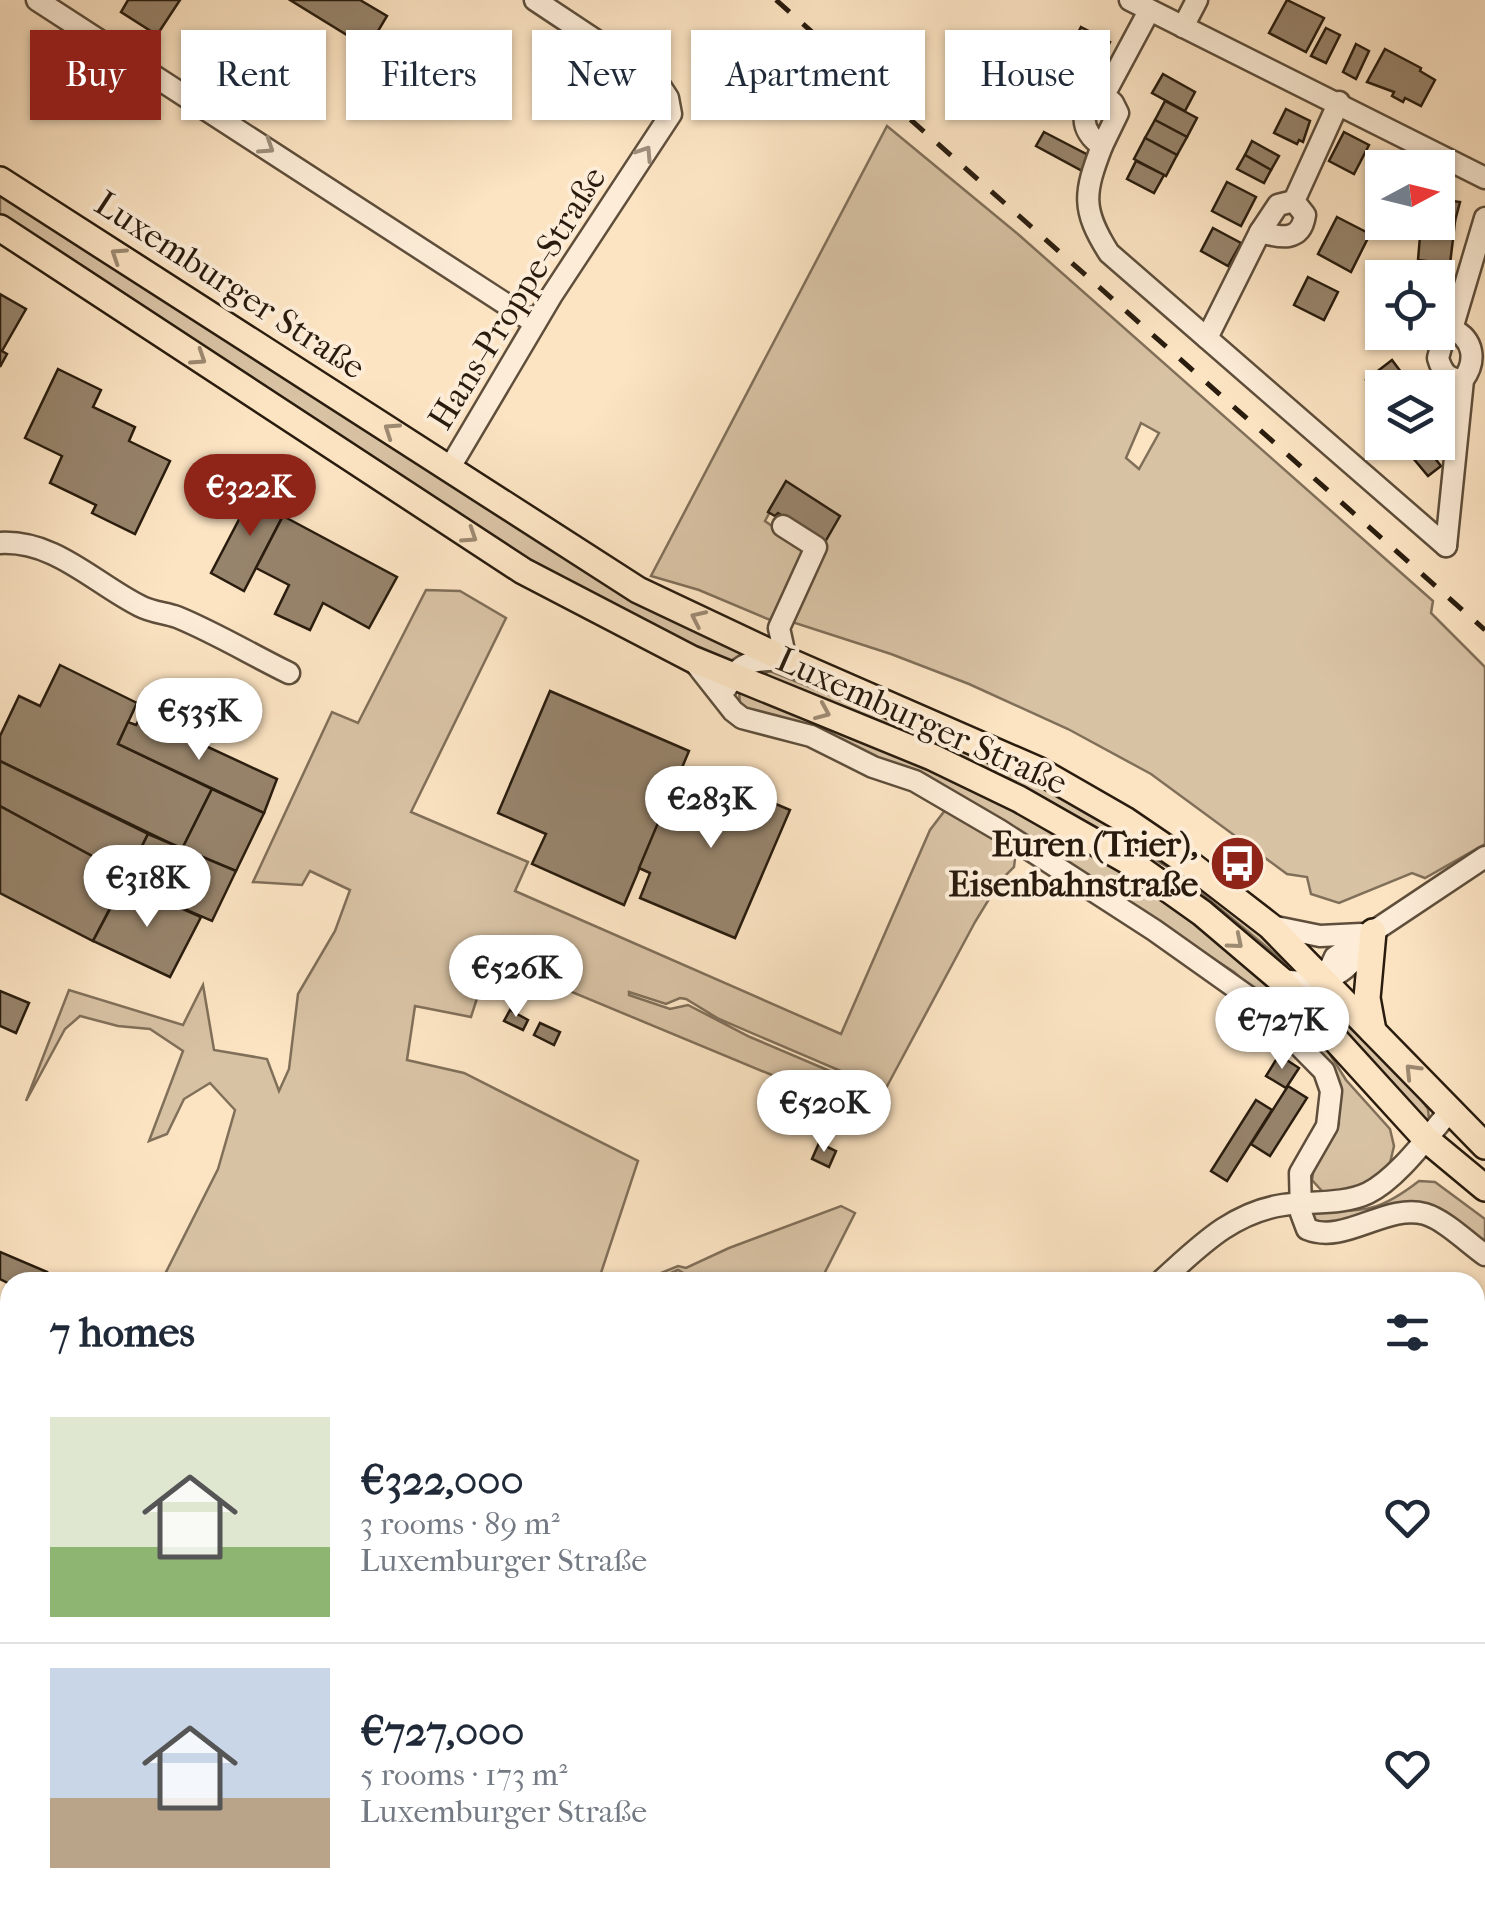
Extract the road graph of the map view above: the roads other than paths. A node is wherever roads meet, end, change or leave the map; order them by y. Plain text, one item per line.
1 (37, 0) edge
2 (535, 0) edge
3 (1130, 0) edge
4 (1197, 0) edge
5 (1149, 11) junction
6 (1183, 27) junction
7 (1340, 102) junction
8 (1485, 178) edge
9 (0, 180) edge
10 (1294, 202) junction
11 (1485, 218) edge
12 (0, 228) edge
13 (1260, 232) junction
14 (1455, 319) edge
15 (535, 322) junction
16 (1455, 330) edge
17 (1208, 338) junction
18 (1440, 350) edge
19 (1462, 380) junction
20 (450, 469) junction
21 (783, 526) dead end
22 (0, 542) edge
23 (692, 660) junction
24 (786, 660) junction
25 (289, 674) dead end
26 (732, 674) junction
27 (728, 703) junction
28 (1485, 857) edge
29 (1270, 926) junction
30 (1372, 932) junction
31 (1282, 980) junction
32 (1325, 980) junction
33 (1324, 1027) junction
34 (1373, 1031) junction
35 (1450, 1111) junction
36 (1426, 1139) junction
37 (1485, 1146) edge
38 (1485, 1188) edge
39 (1300, 1203) junction
40 (1485, 1255) edge
41 (1171, 1272) edge

1 -> 15 street
15 -> 2 street, Hans-Proppe-Straße
3 - 5 street
4 - 6 street
5 - 6 street
5 - 17 street
6 - 7 street
7 - 8 street
7 - 10 street
20 -> 9 main road, Luxemburger Straße
10 - 13 street
10 - 13 street
11 - 14 street
12 -> 23 main road, Luxemburger Straße
13 - 17 street
15 - 20 street, Hans-Proppe-Straße
16 - 19 street
17 - 19 street
18 - 19 street
24 -> 20 main road, Luxemburger Straße
21 - 24 street
22 - 25 street
23 - 26 main road, Luxemburger Straße
23 - 27 street, Luxemburger Straße
24 - 26 street, Luxemburger Straße
24 - 29 main road, Luxemburger Straße
26 - 27 street, Luxemburger Straße
26 -> 31 main road, Luxemburger Straße
27 - 39 street, Luxemburger Straße
28 - 30 street
29 - 30 street
29 - 32 main road, Luxemburger Straße
30 - 32 street
30 - 34 main road
31 - 32 street
31 - 33 main road, Luxemburger Straße
32 - 33 street
32 - 34 main road, Luxemburger Straße
33 - 36 main road, Luxemburger Straße
35 -> 34 main road, Luxemburger Straße
35 - 36 street
35 - 37 main road, Luxemburger Straße
36 - 38 main road, Luxemburger Straße
36 - 39 street
39 - 40 street
39 - 41 street

